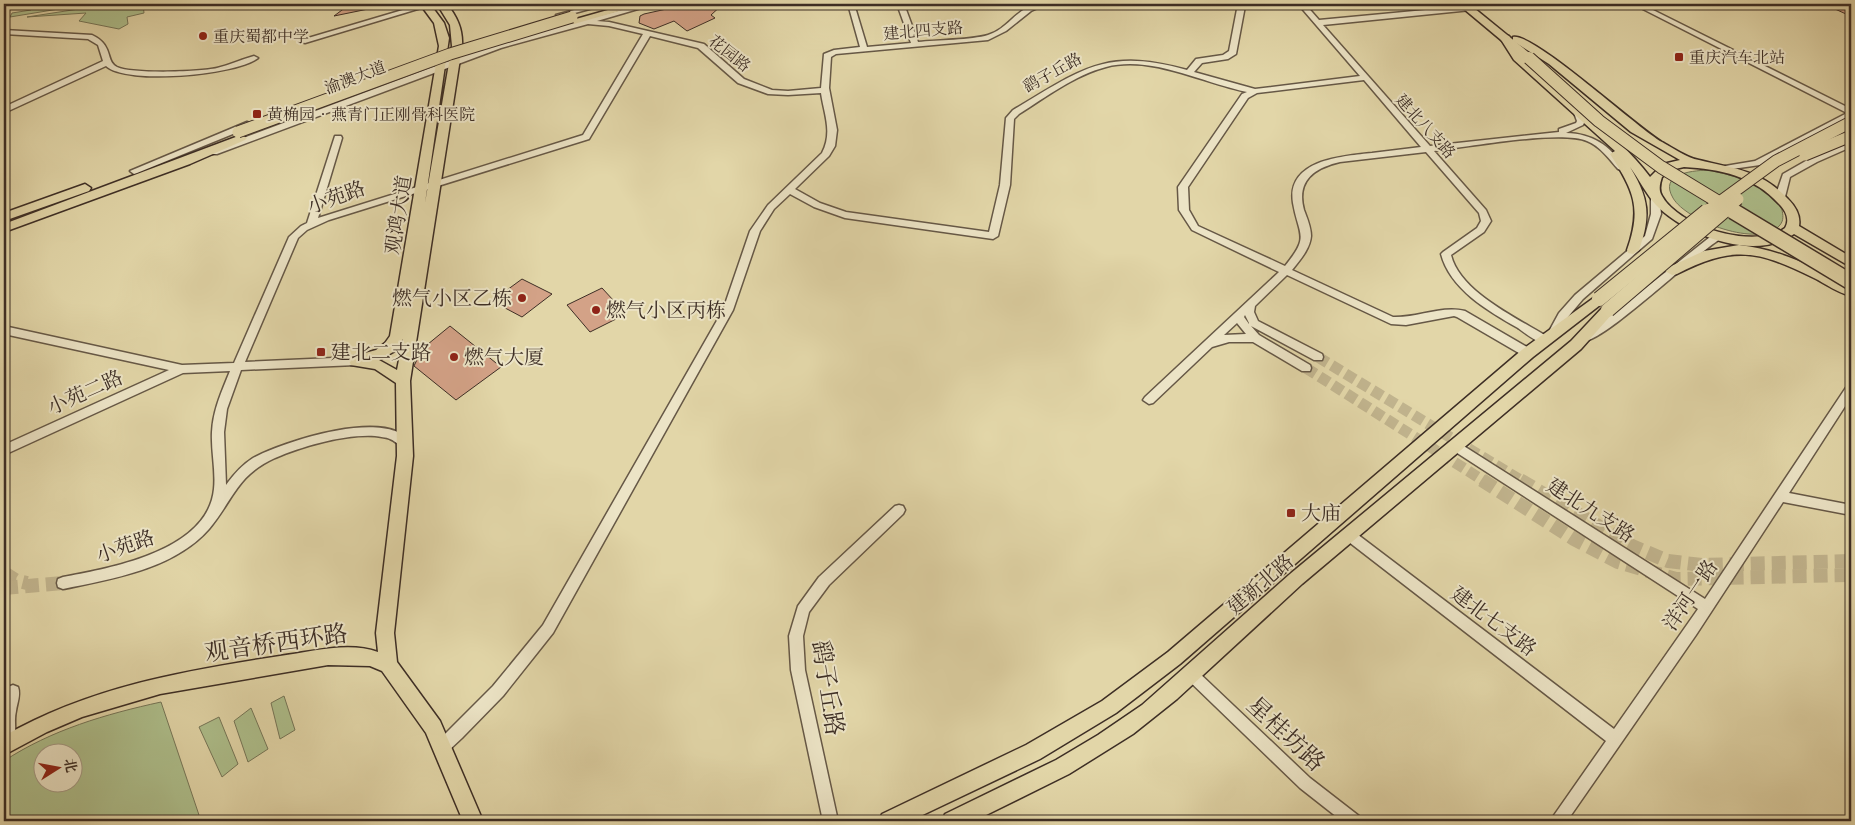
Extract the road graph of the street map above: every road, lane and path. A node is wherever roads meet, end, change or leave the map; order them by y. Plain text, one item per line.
1 (442, 4) edge
2 (604, 4) edge
3 (619, 4) edge
4 (640, 4) edge
5 (651, 4) edge
6 (863, 4) edge
7 (867, 4) edge
8 (900, 4) edge
9 (1044, 4) edge
10 (1243, 4) edge
11 (1301, 4) edge
12 (1636, 4) edge
13 (426, 5) edge
14 (1469, 5) edge
15 (628, 9) junction
16 (571, 21) junction
17 (1317, 22) junction
18 (618, 26) junction
19 (4, 32) edge
20 (647, 34) junction
21 (490, 36) junction
22 (1505, 38) junction
23 (1517, 40) junction
24 (302, 41) dead end
25 (915, 44) junction
26 (458, 46) junction
27 (498, 46) junction
28 (864, 49) junction
29 (446, 51) junction
30 (254, 58) dead end
31 (1534, 58) junction
32 (108, 62) junction
33 (447, 64) junction
34 (1188, 74) junction
35 (1364, 78) junction
36 (1231, 86) junction
37 (825, 90) junction
38 (1256, 91) junction
39 (1242, 101) junction
40 (4, 110) edge
41 (1578, 113) junction
42 (1851, 113) edge
43 (1851, 122) edge
44 (1595, 128) junction
45 (239, 135) junction
46 (1548, 135) junction
47 (1851, 136) edge
48 (338, 138) dead end
49 (1851, 144) edge
50 (1427, 150) junction
51 (186, 161) junction
52 (1698, 164) junction
53 (1728, 168) junction
54 (134, 171) junction
55 (1630, 180) junction
56 (427, 186) junction
57 (789, 188) junction
58 (1654, 191) junction
59 (1780, 197) junction
60 (48, 213) junction
61 (4, 217) edge
62 (311, 224) junction
63 (4, 228) edge
64 (1794, 228) junction
65 (4, 232) edge
66 (1720, 236) junction
67 (1745, 241) junction
68 (1633, 250) junction
69 (1851, 264) edge
70 (1286, 271) junction
71 (1672, 271) junction
72 (1851, 275) edge
73 (1851, 282) edge
74 (1851, 291) edge
75 (1250, 305) junction
76 (1238, 317) junction
77 (4, 330) edge
78 (1549, 337) junction
79 (1256, 338) junction
80 (1576, 345) junction
81 (1205, 348) junction
82 (1528, 353) junction
83 (1318, 357) tunnel mouth
84 (356, 361) junction
85 (238, 365) junction
86 (1306, 368) tunnel mouth
87 (182, 369) junction
88 (403, 381) junction
89 (1851, 389) edge
90 (1149, 400) dead end
91 (406, 444) junction
92 (1455, 446) junction
93 (4, 450) edge
94 (1780, 496) junction
95 (899, 510) dead end
96 (1851, 510) edge
97 (214, 513) junction
98 (1349, 535) junction
99 (63, 583) tunnel mouth
100 (1707, 607) junction
101 (388, 665) junction
102 (1191, 674) junction
103 (13, 692) dead end
104 (1615, 739) junction
105 (6, 744) edge
106 (442, 747) junction
107 (473, 821) edge
108 (830, 821) edge
109 (889, 821) edge
110 (952, 821) edge
111 (1354, 821) edge
112 (1558, 821) edge

1 - 26 main road
2 - 21 street
3 - 16 main road, 渝澳大道
4 - 16 main road, 渝澳大道
5 - 15 street
6 - 7 street
6 - 28 street
8 - 25 street
9 - 25 street, 建北四支路
10 - 34 street
11 - 17 street, 建北八支路
12 - 42 street
13 - 24 street
13 - 29 main road
14 - 17 street
14 - 22 highway
14 - 23 highway
15 - 16 street
15 - 18 street
16 - 18 street, 花园路
16 - 27 street
16 - 45 main road, 渝澳大道
17 - 35 street, 建北八支路
18 - 20 street, 花园路
19 - 32 street
20 - 37 street, 花园路
20 - 56 street, 小苑路
21 - 26 street
21 - 27 street
22 - 31 highway
22 - 41 main road
23 - 31 highway
23 - 52 main road
25 - 28 street, 建北四支路
26 - 29 street
26 - 33 main road, 观鸿大道
27 - 33 street
28 - 37 street, 建北四支路
29 - 33 main road, 观鸿大道
29 - 54 street
30 - 32 street
31 - 72 highway, bridge
31 - 73 highway, bridge
32 - 40 street
33 - 51 street
33 - 56 main road, 观鸿大道
34 - 36 street, 鹞子丘路
34 - 57 street, 鹞子丘路
35 - 38 street
35 - 50 street, 建北八支路
36 - 38 street, 鹞子丘路
36 - 39 street
37 - 57 street
38 - 39 street
39 - 70 street
41 - 44 main road
41 - 46 street
42 - 53 street
43 - 78 main road, 建新北路, bridge
44 - 55 main road
44 - 58 main road
45 - 51 main road, 渝澳大道
45 - 54 main road, 渝澳大道
46 - 50 street
46 - 55 street
47 - 80 main road, 建新北路, bridge
48 - 62 street
49 - 59 street
50 - 70 street
50 - 78 street, 建北八支路
51 - 60 main road, 渝澳大道
52 - 53 main road
52 - 58 main road
53 - 59 main road
54 - 61 main road, 渝澳大道
55 - 68 main road
56 - 62 street, 小苑路
56 - 84 main road, 观鸿大道
56 - 88 main road, 观鸿大道
57 - 106 street
58 - 66 main road
58 - 68 street
59 - 64 main road
60 - 63 main road, 渝澳大道
60 - 65 main road
62 - 85 street, 小苑路
64 - 67 main road
64 - 69 main road
66 - 67 main road
66 - 71 street
67 - 74 main road
68 - 78 street
70 - 75 street
70 - 82 street
71 - 74 main road
71 - 80 street
75 - 76 street
75 - 83 street
76 - 79 street
76 - 81 street
77 - 87 street
78 - 82 main road, 建新北路
79 - 81 street
79 - 86 street
80 - 92 main road, 建新北路
81 - 90 street
82 - 109 main road, 建新北路
84 - 85 street
84 - 88 main road
85 - 87 street
85 - 97 street, 小苑路
87 - 93 street, 小苑二路
88 - 91 main road
89 - 94 street, 洋河一路
91 - 97 street, 小苑路
91 - 101 main road
92 - 98 main road, 建新北路
92 - 100 street, 建北九支路
94 - 96 street
94 - 100 street, 洋河一路
95 - 108 street, 鹞子丘路
97 - 99 street, 小苑路
98 - 102 main road, 建新北路
98 - 104 street, 建北七支路
100 - 104 street, 洋河一路
101 - 105 main road, 观音桥西环路
101 - 106 main road
102 - 110 main road, 建新北路
102 - 111 street, 星桂坊路
103 - 105 street
104 - 112 street, 洋河一路
106 - 107 main road

